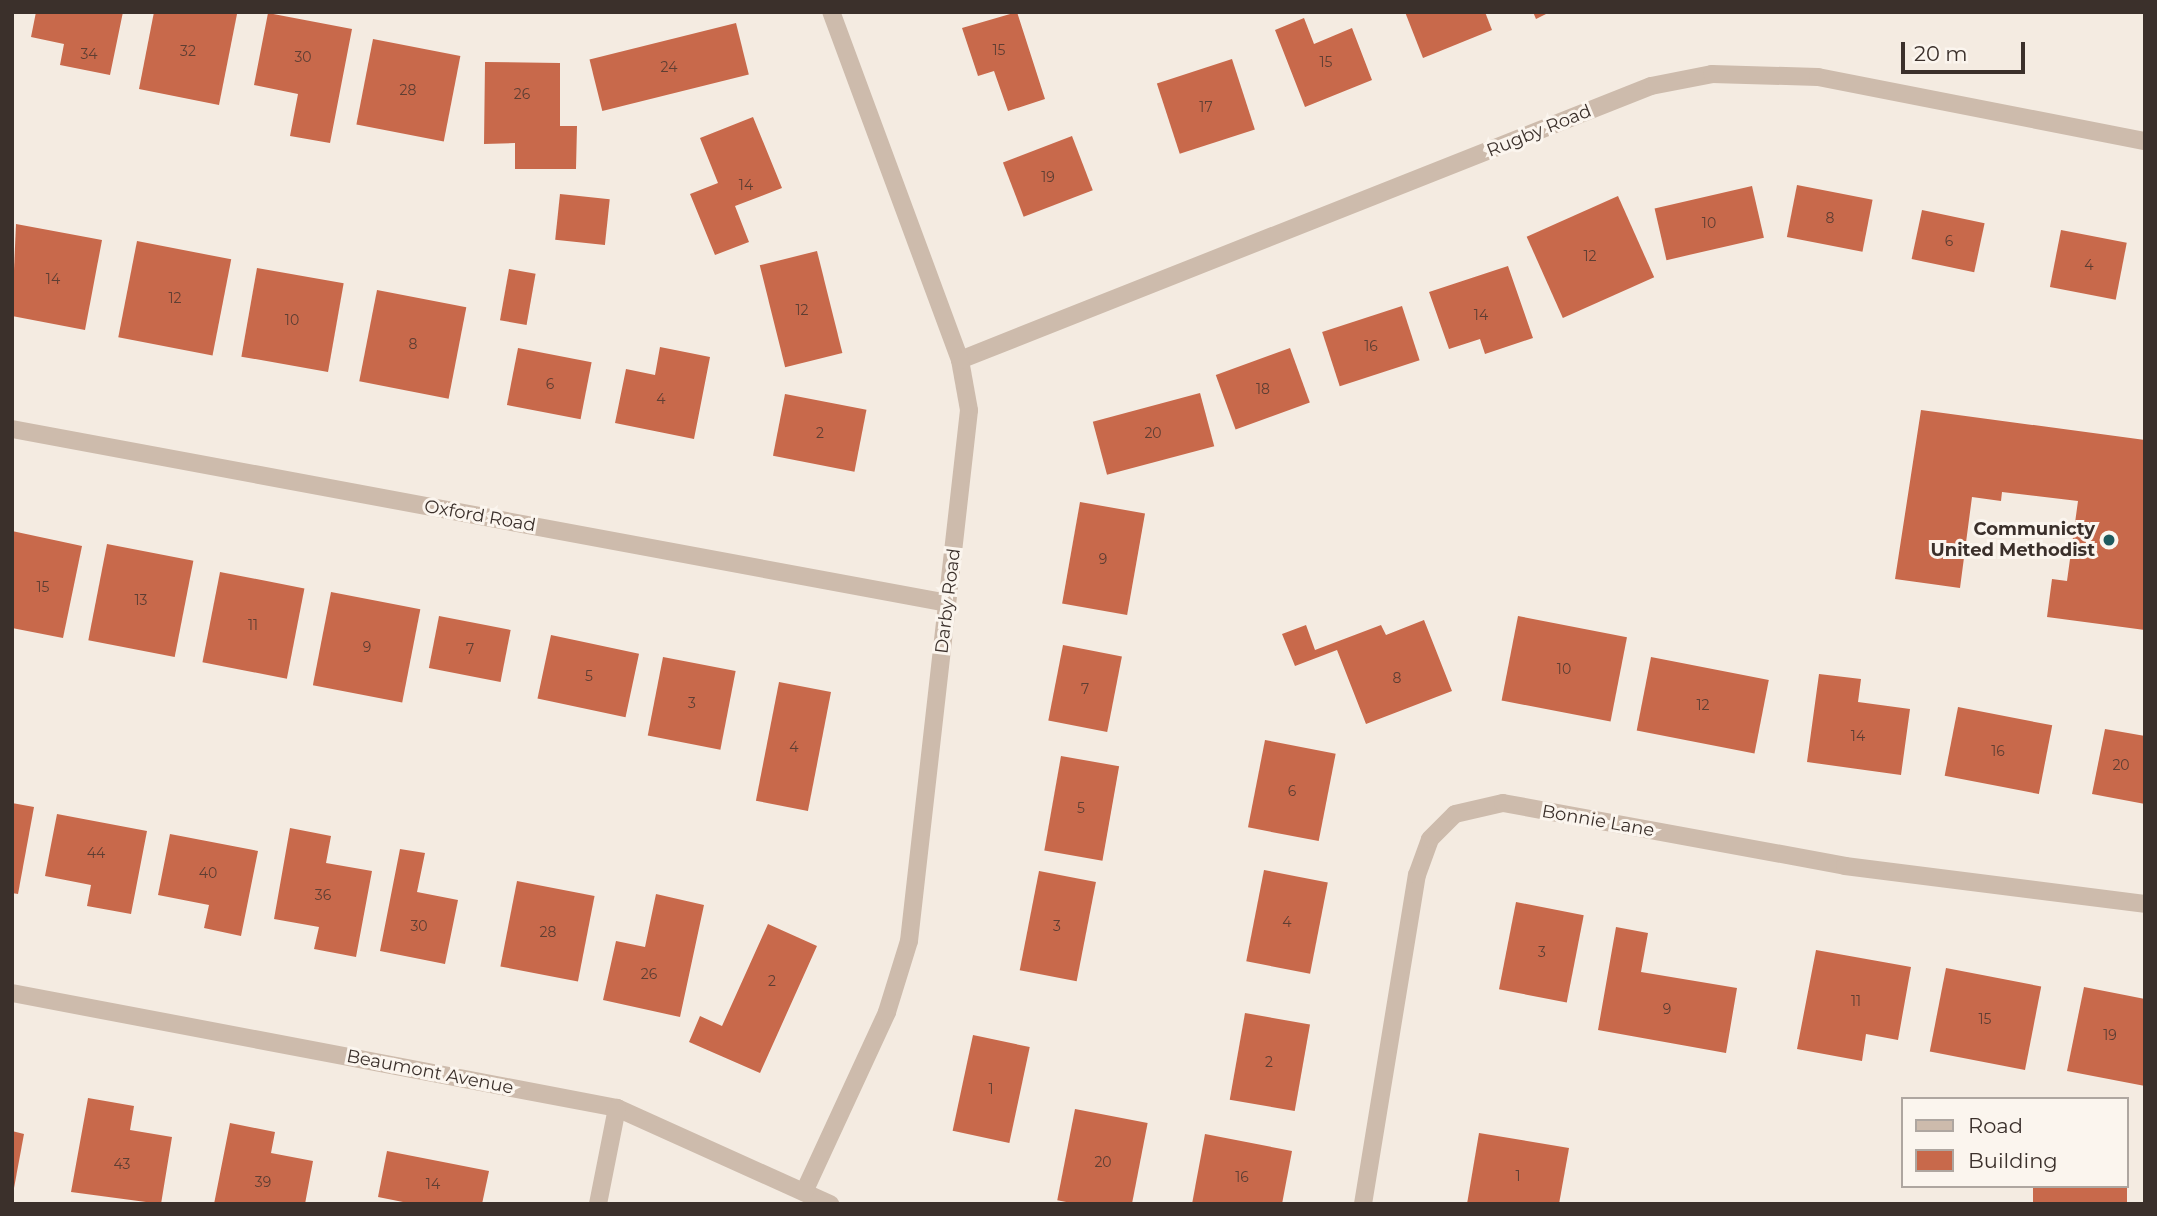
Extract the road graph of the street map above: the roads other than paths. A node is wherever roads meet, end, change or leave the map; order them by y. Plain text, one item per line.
1 (831, 12) edge
2 (2145, 141) edge
3 (960, 360) junction
4 (12, 429) edge
5 (947, 603) junction
6 (2145, 904) edge
7 (12, 993) edge
8 (617, 1108) junction
9 (804, 1192) junction
10 (598, 1204) edge
11 (830, 1204) edge
12 (1363, 1204) edge

1 - 3 street, Darby Road
2 - 3 street, Rugby Road
3 - 5 street, Darby Road
4 - 5 street, Oxford Road
5 - 9 street, Darby Road
6 - 12 street, Bonnie Lane
7 - 8 street, Beaumont Avenue
8 - 9 street, Beaumont Avenue
8 - 10 street
9 - 11 street, Beaumont Avenue

